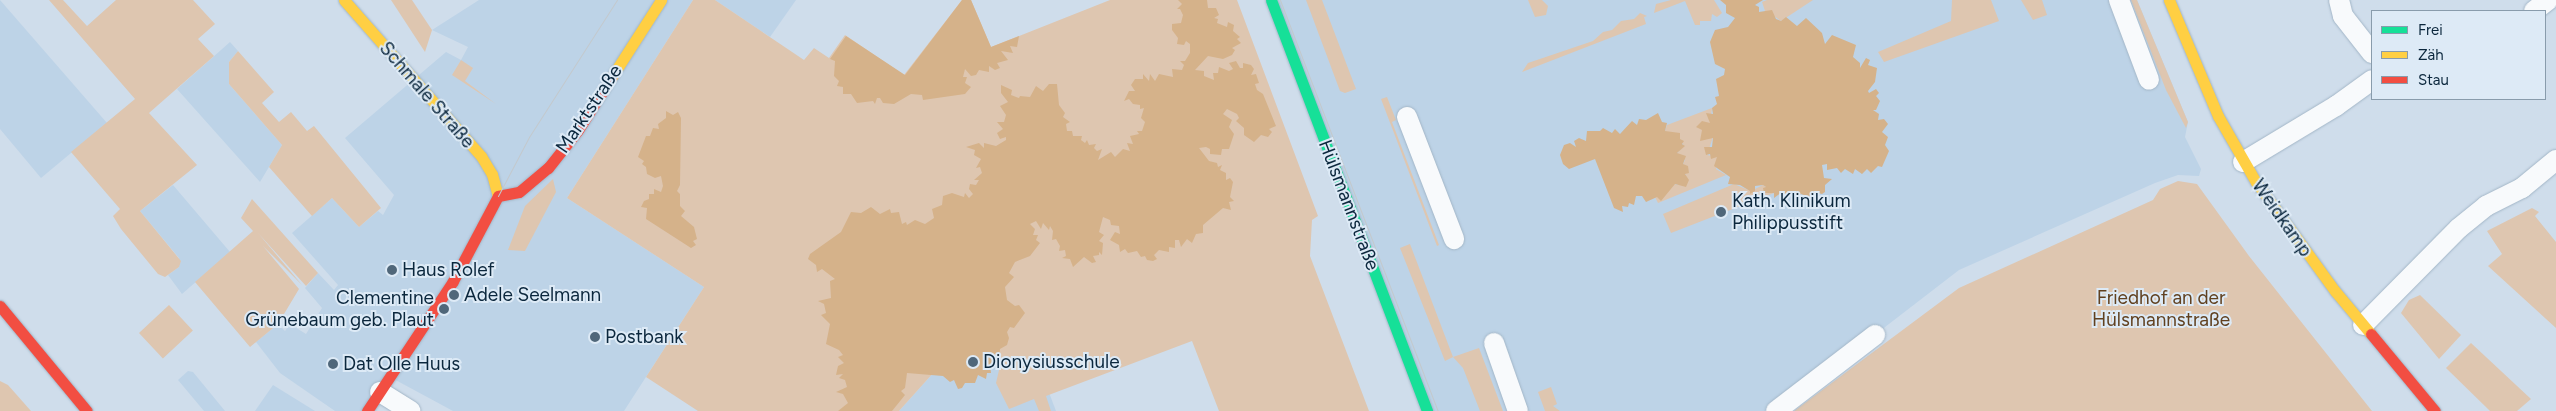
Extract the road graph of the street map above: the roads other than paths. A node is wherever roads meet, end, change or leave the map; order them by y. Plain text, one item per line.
1 (344, 0) edge
2 (661, 0) edge
3 (1271, 0) edge
4 (2119, 0) edge
5 (2169, 0) edge
6 (2339, 0) edge
7 (2548, 0) edge
8 (2535, 10) edge
9 (2371, 52) edge
10 (2149, 80) dead end
11 (2371, 81) edge
12 (1407, 117) dead end
13 (2556, 160) edge
14 (2243, 162) junction
15 (498, 196) junction
16 (1454, 239) dead end
17 (0, 306) edge
18 (2363, 325) junction
19 (1875, 335) dead end
20 (1494, 343) dead end
21 (380, 392) junction
22 (87, 411) edge
23 (368, 411) edge
24 (411, 411) edge
25 (1427, 411) edge
26 (1518, 411) edge
27 (1776, 411) edge
28 (2435, 411) edge

1 - 15 street, Schmale Straße
2 - 15 street, Marktstraße
3 - 25 street, Hülsmannstraße
4 - 10 lane
5 - 14 street, Weidkamp
6 - 9 lane
7 - 8 lane
11 - 14 lane
12 - 16 lane
13 - 18 lane
14 - 18 street, Weidkamp
15 - 21 street
17 - 22 street
18 - 28 street, Weidkamp
19 - 27 lane
20 - 26 lane
21 - 23 street
21 - 24 lane

